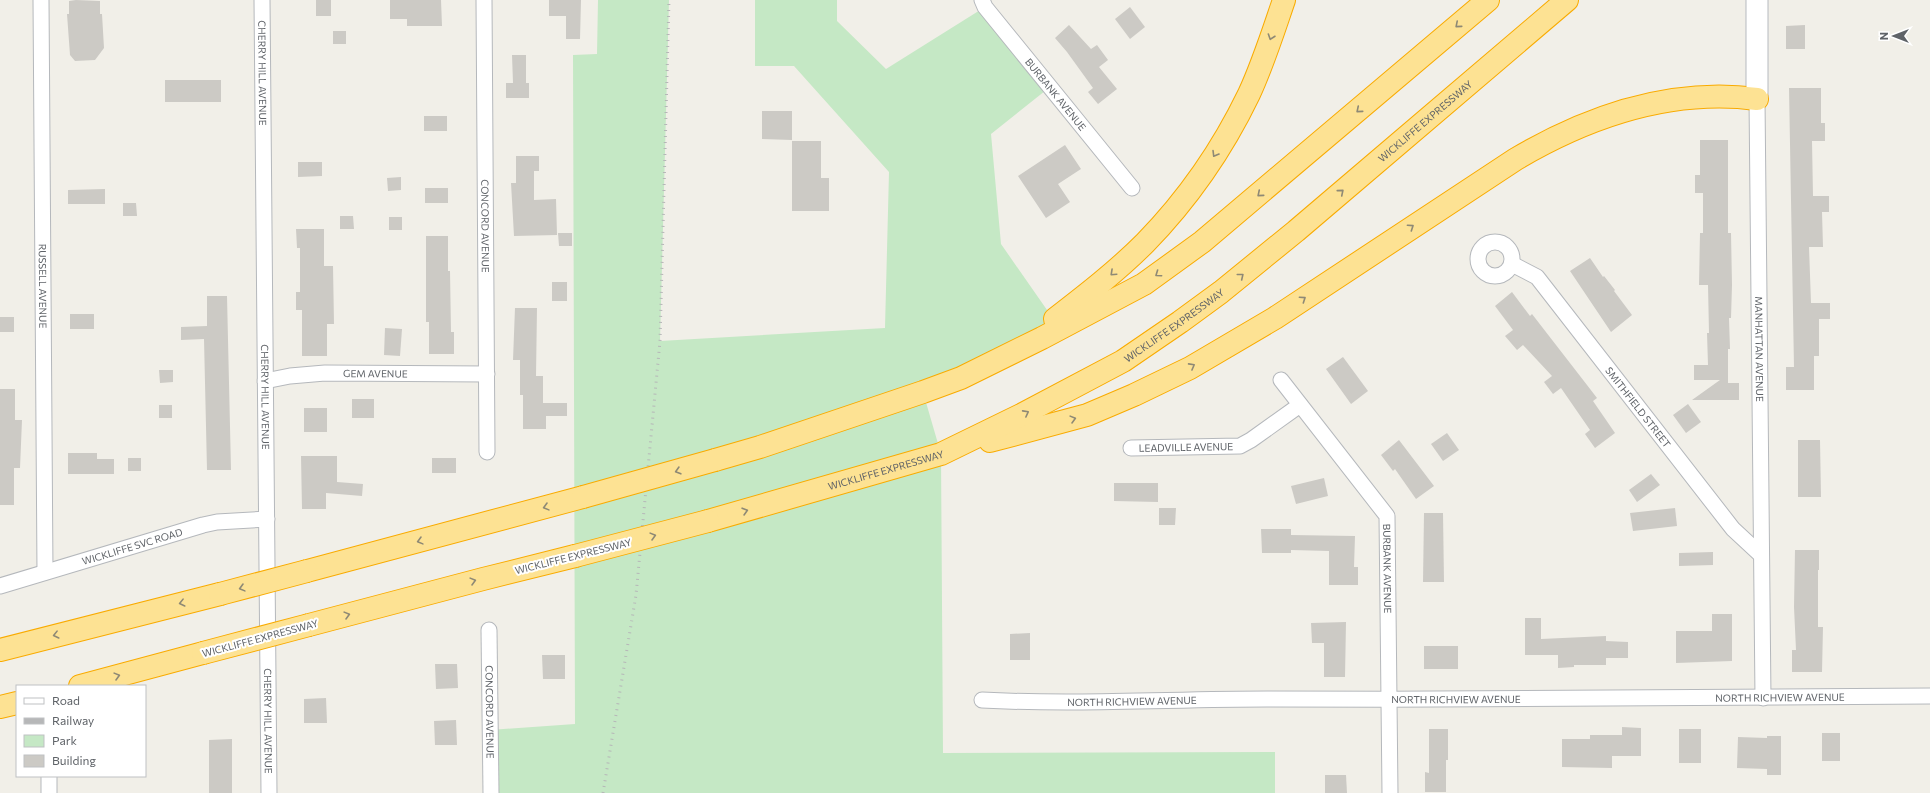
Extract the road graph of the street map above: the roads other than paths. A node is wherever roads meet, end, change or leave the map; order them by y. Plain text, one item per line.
1 (41, 0) edge
2 (262, 0) edge
3 (484, 0) edge
4 (982, 0) edge
5 (1284, 0) edge
6 (1488, 0) edge
7 (1566, 0) edge
8 (1757, 0) edge
9 (1757, 100) junction
10 (1132, 188) dead end
11 (1512, 264) dead end
12 (1011, 353) junction
13 (487, 374) junction
14 (1281, 380) dead end
15 (265, 382) junction
16 (1300, 405) junction
17 (1131, 448) dead end
18 (487, 452) dead end
19 (941, 454) junction
20 (266, 519) junction
21 (1762, 555) junction
22 (45, 572) junction
23 (0, 586) edge
24 (489, 630) dead end
25 (0, 650) edge
26 (84, 685) edge
27 (1930, 696) edge
28 (1763, 698) junction
29 (982, 700) dead end
30 (1389, 701) junction
31 (16, 703) edge
32 (0, 707) edge
33 (49, 777) edge
34 (49, 793) edge
35 (269, 793) edge
36 (491, 793) edge
37 (1390, 793) edge

1 - 22 street, RUSSELL AVENUE
2 - 15 street, CHERRY HILL AVENUE
3 - 13 street, CONCORD AVENUE
4 - 10 street, BURBANK AVENUE
5 -> 12 highway
6 -> 12 highway
19 -> 7 highway, WICKLIFFE EXPRESSWAY
8 - 9 street, MANHATTAN AVENUE
19 -> 9 highway
9 - 21 street, MANHATTAN AVENUE
11 - 21 street, SMITHFIELD STREET
12 -> 25 highway, bridge
13 - 15 street, GEM AVENUE
13 - 18 street, CONCORD AVENUE
14 - 16 street, BURBANK AVENUE
15 - 20 street, CHERRY HILL AVENUE
16 - 17 street, LEADVILLE AVENUE
16 - 30 street, BURBANK AVENUE
26 -> 19 highway, WICKLIFFE EXPRESSWAY, bridge
20 - 22 street, WICKLIFFE SVC ROAD
20 - 35 street, CHERRY HILL AVENUE
21 - 28 street, MANHATTAN AVENUE
22 - 23 street, WICKLIFFE SVC ROAD
24 - 36 street, CONCORD AVENUE
27 - 28 street, NORTH RICHVIEW AVENUE
28 - 30 street, NORTH RICHVIEW AVENUE
29 - 30 street, NORTH RICHVIEW AVENUE
30 - 37 street, BURBANK AVENUE
31 - 32 highway
33 - 34 street

